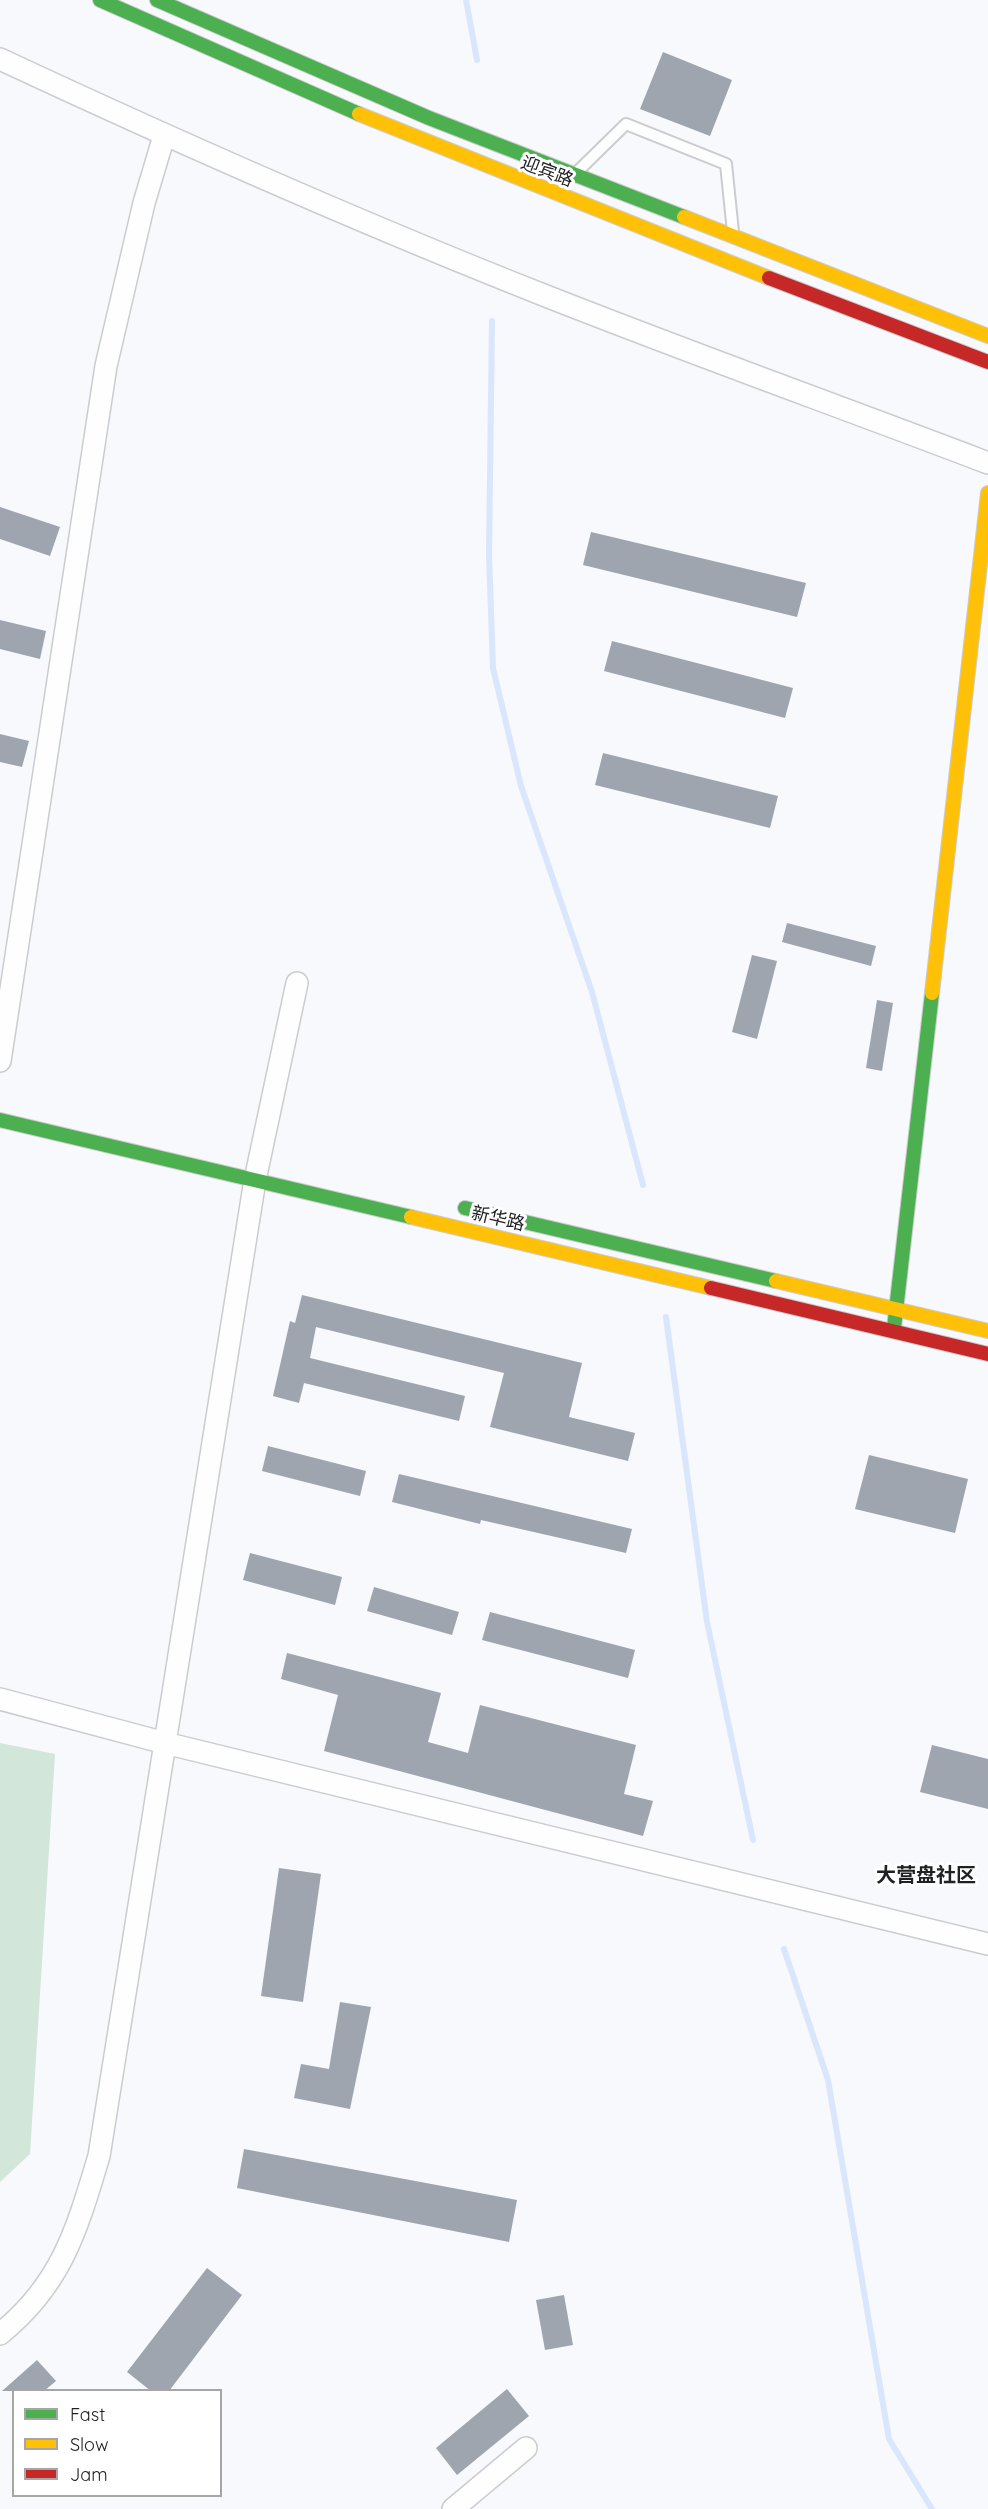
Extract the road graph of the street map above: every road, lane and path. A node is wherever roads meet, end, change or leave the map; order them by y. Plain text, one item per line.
1 (100, 0) edge
2 (157, 0) edge
3 (0, 59) edge
4 (164, 136) junction
5 (574, 175) junction
6 (734, 237) junction
7 (988, 336) edge
8 (988, 362) edge
9 (988, 463) edge
10 (988, 493) edge
11 (297, 984) dead end
12 (0, 1061) edge
13 (0, 1120) edge
14 (258, 1165) junction
15 (456, 1206) dead end
16 (897, 1309) junction
17 (894, 1331) junction
18 (988, 1331) edge
19 (988, 1354) edge
20 (0, 1699) edge
21 (165, 1743) junction
22 (988, 1944) edge
23 (0, 2334) edge
24 (526, 2448) dead end
25 (453, 2509) edge

1 - 8 main road, 迎宾路
2 - 5 main road, 迎宾路
3 - 4 street
4 - 9 street
4 - 12 street
5 - 6 main road, 迎宾路
5 - 6 lane
6 - 7 main road, 迎宾路
10 - 16 main road
11 - 14 street
13 - 14 main road, 新华路
14 - 17 main road, 新华路
14 - 21 street
15 - 16 main road, 新华路
16 - 17 main road
16 - 18 main road, 新华路
17 - 19 main road, 新华路
20 - 21 street
21 - 22 street
21 - 23 street
24 - 25 street

